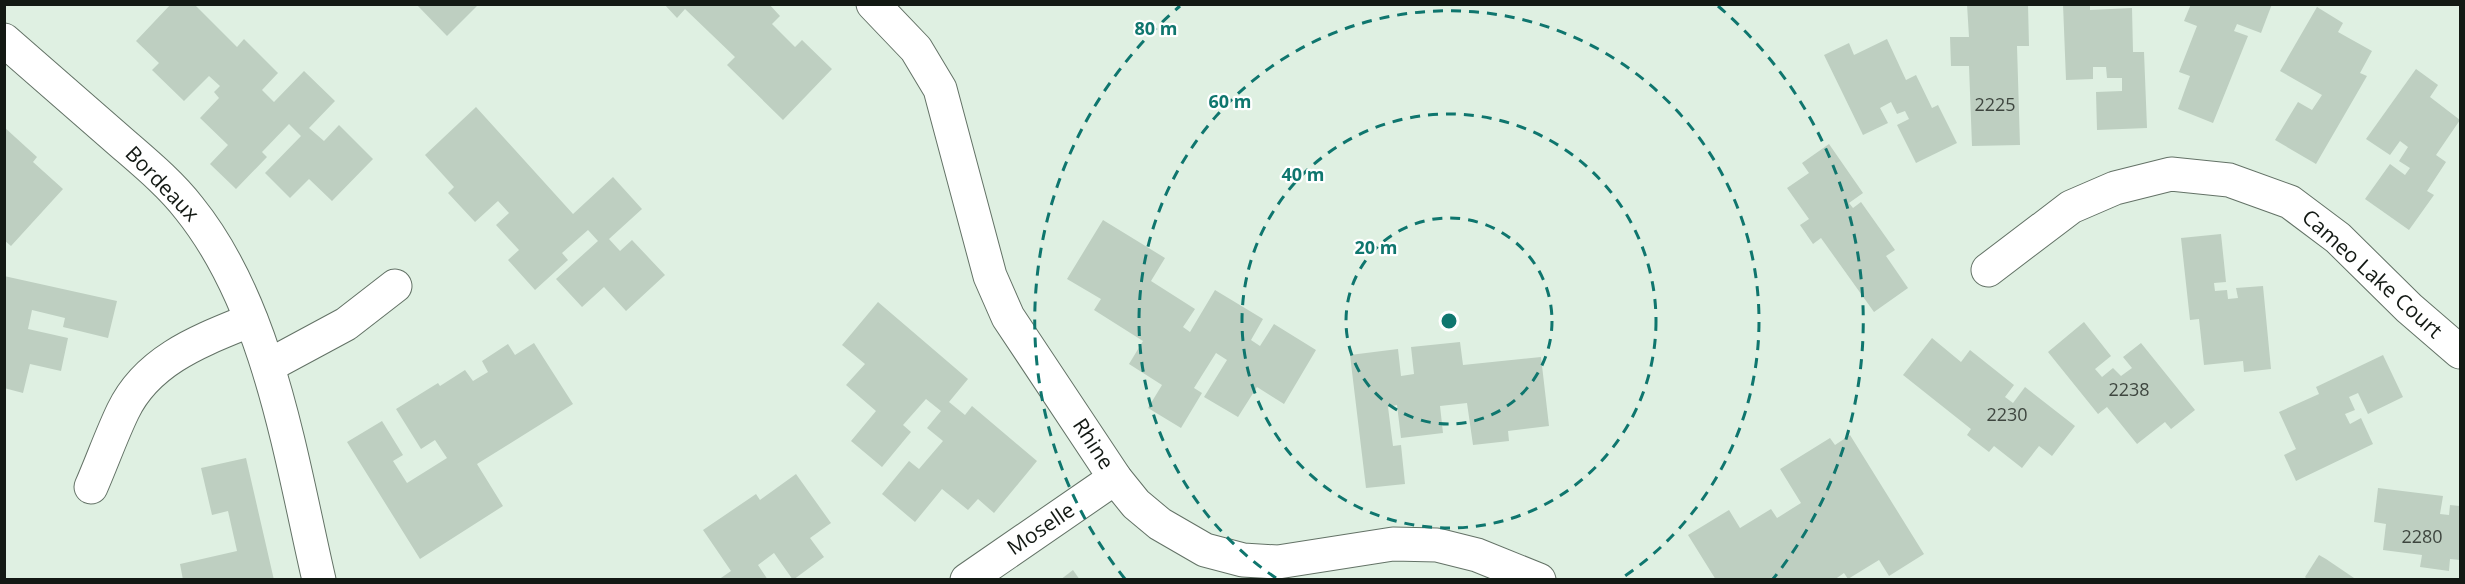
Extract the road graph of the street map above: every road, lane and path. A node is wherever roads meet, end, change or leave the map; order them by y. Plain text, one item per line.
1 (873, 4) edge
2 (4, 40) edge
3 (1988, 270) dead end
4 (395, 286) dead end
5 (251, 320) junction
6 (2460, 352) edge
7 (268, 366) junction
8 (1115, 478) junction
9 (91, 488) dead end
10 (320, 579) edge
11 (967, 579) edge
12 (1539, 579) edge

1 - 8 street, Rhine
2 - 5 street, Bordeaux
3 - 6 street, Cameo Lake Court
4 - 7 street
5 - 7 street, Bordeaux
5 - 9 street
7 - 10 street, Bordeaux
8 - 11 street, Moselle
8 - 12 street, Rhine

